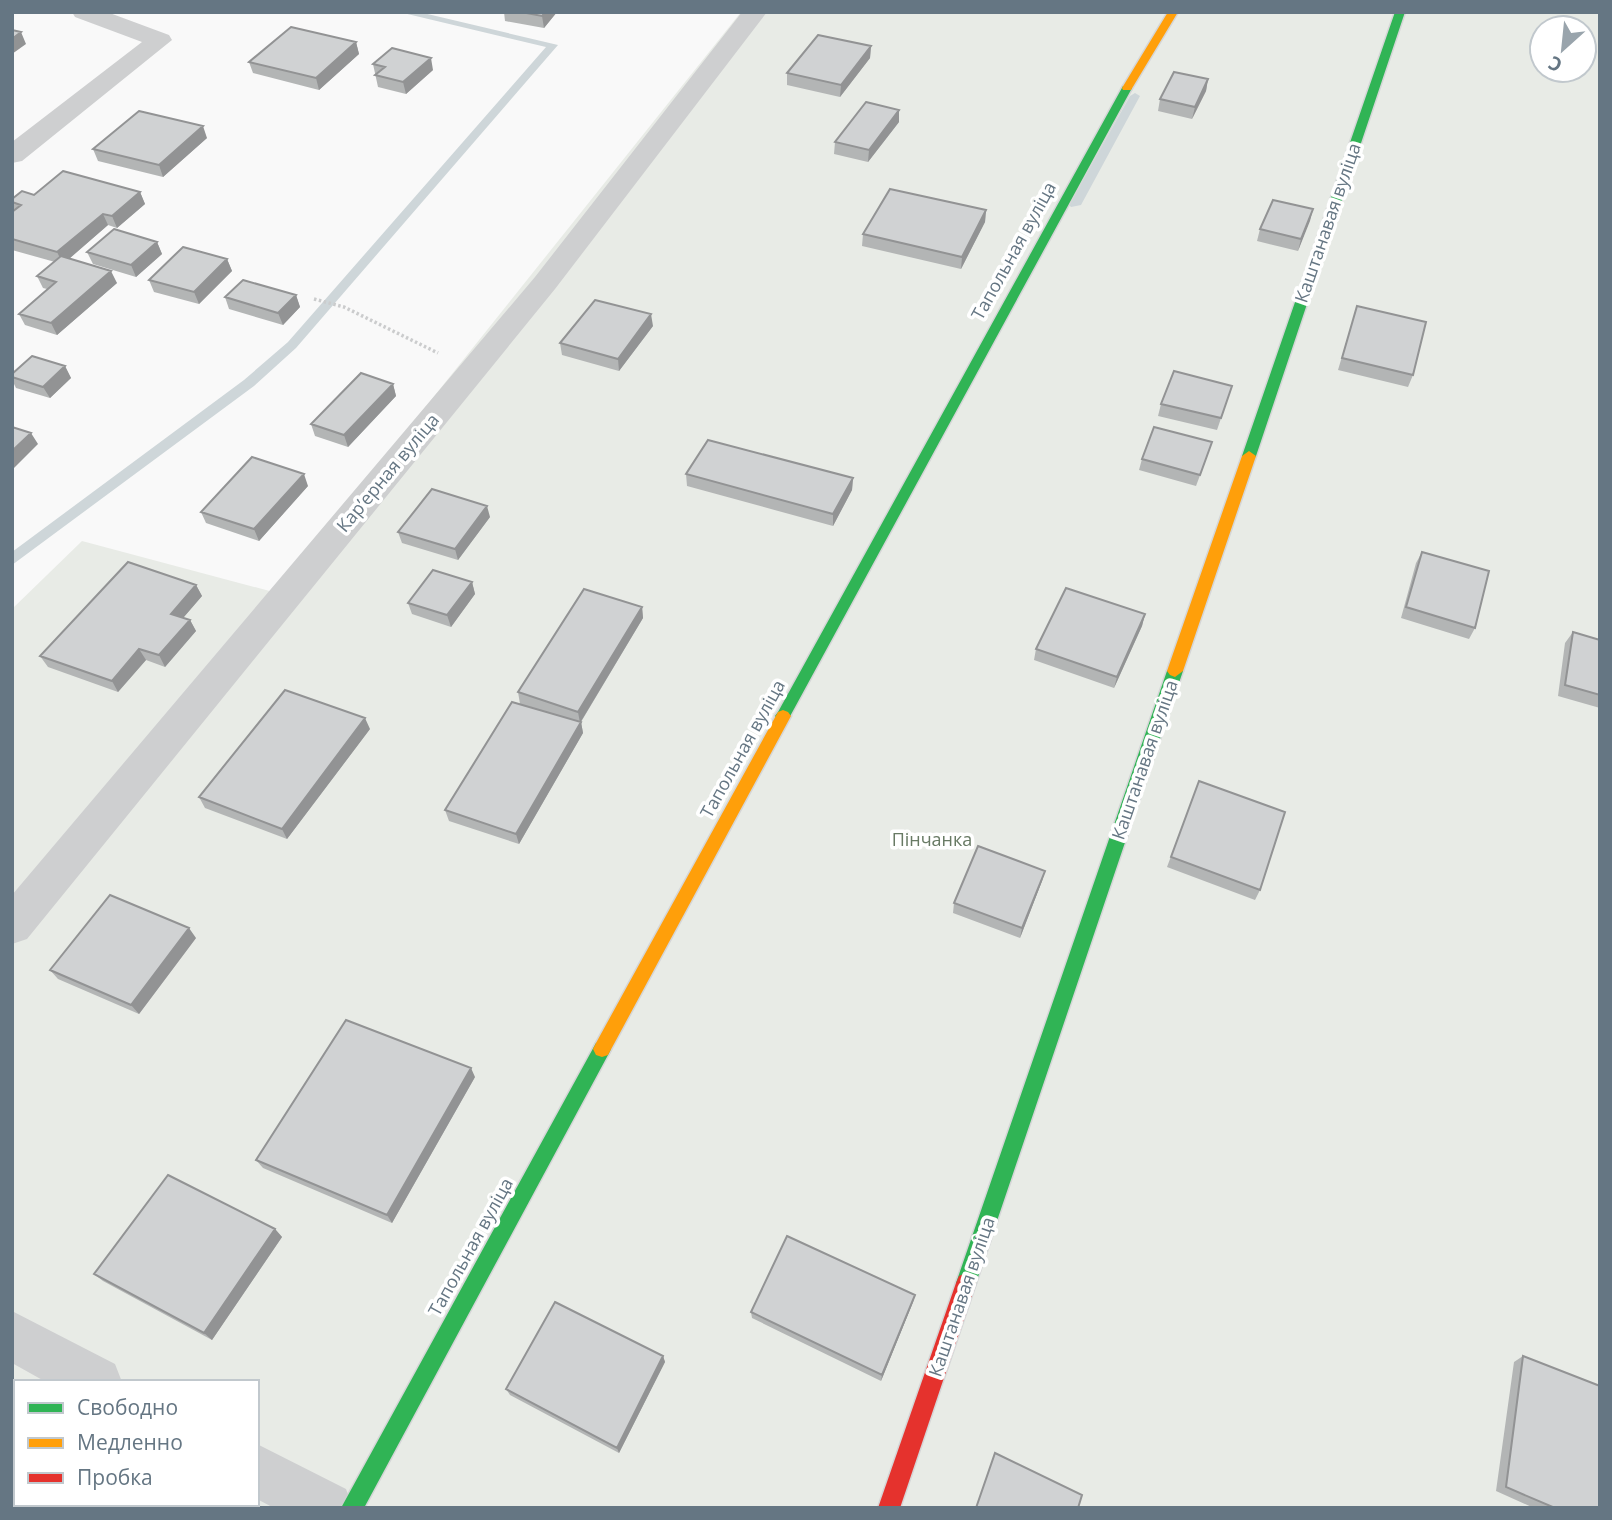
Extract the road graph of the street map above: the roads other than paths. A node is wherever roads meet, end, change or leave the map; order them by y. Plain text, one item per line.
1 (84, 12) edge
2 (755, 12) edge
3 (1173, 12) edge
4 (1400, 12) edge
5 (12, 155) edge
6 (12, 926) edge
7 (12, 1336) edge
8 (93, 1380) edge
9 (259, 1471) edge
10 (327, 1508) edge
11 (352, 1508) edge
12 (889, 1508) edge

1 - 5 street
2 - 6 street, Карʼерная вуліца
3 - 11 street, Тапольная вуліца
4 - 12 street, Каштанавая вуліца
7 - 8 street
9 - 10 street

